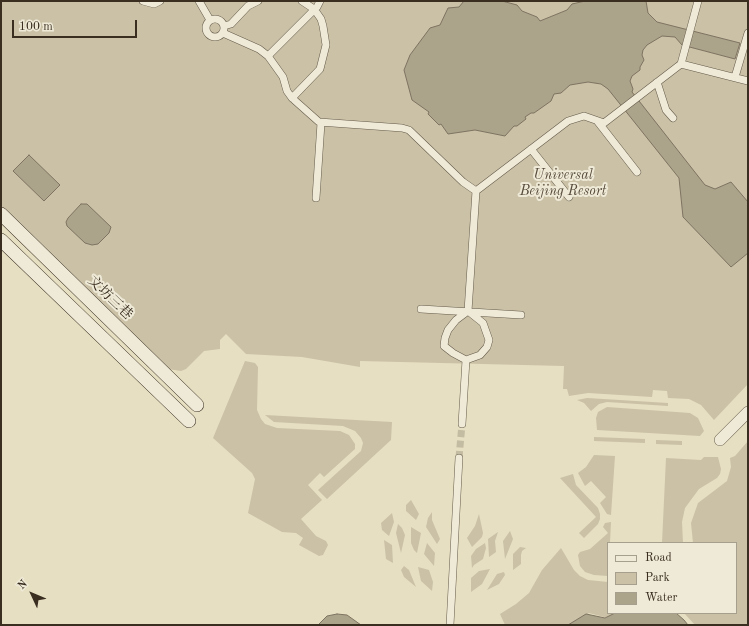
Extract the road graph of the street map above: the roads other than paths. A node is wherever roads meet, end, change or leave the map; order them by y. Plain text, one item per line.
1 (143, 1) edge
2 (160, 1) edge
3 (199, 1) edge
4 (258, 1) edge
5 (302, 1) edge
6 (320, 1) edge
7 (698, 1) edge
8 (314, 9) junction
9 (210, 20) junction
10 (223, 30) junction
11 (748, 33) edge
12 (268, 56) junction
13 (681, 64) junction
14 (735, 77) junction
15 (748, 80) edge
16 (657, 82) junction
17 (292, 98) junction
18 (673, 118) dead end
19 (598, 122) junction
20 (321, 123) junction
21 (531, 149) junction
22 (637, 172) dead end
23 (476, 191) junction
24 (569, 197) dead end
25 (316, 198) dead end
26 (1, 214) edge
27 (1, 240) edge
28 (421, 308) dead end
29 (468, 311) junction
30 (521, 315) dead end
31 (466, 360) junction
32 (196, 405) dead end
33 (748, 412) edge
34 (189, 421) dead end
35 (462, 424) tunnel mouth
36 (720, 440) dead end
37 (459, 458) tunnel mouth
38 (450, 625) edge

1 - 2 street
3 - 9 street
4 - 10 street
5 - 8 street
6 - 8 street
7 - 13 street
8 - 12 street
8 - 17 street
9 - 10 street
9 - 10 street
10 - 12 street
11 - 14 street
12 - 17 street
13 - 14 street
13 - 16 street
14 - 15 street
16 - 18 street
16 - 19 street
17 - 20 street
19 - 21 street
19 - 22 street
20 - 23 street
20 - 25 street
21 - 23 street
21 - 24 street
23 - 29 street
26 - 32 main road, 文坊三巷
27 - 34 main road
28 - 29 street
29 - 30 street
29 - 31 street
29 - 31 street
31 - 35 street
33 - 36 street
37 - 38 street

